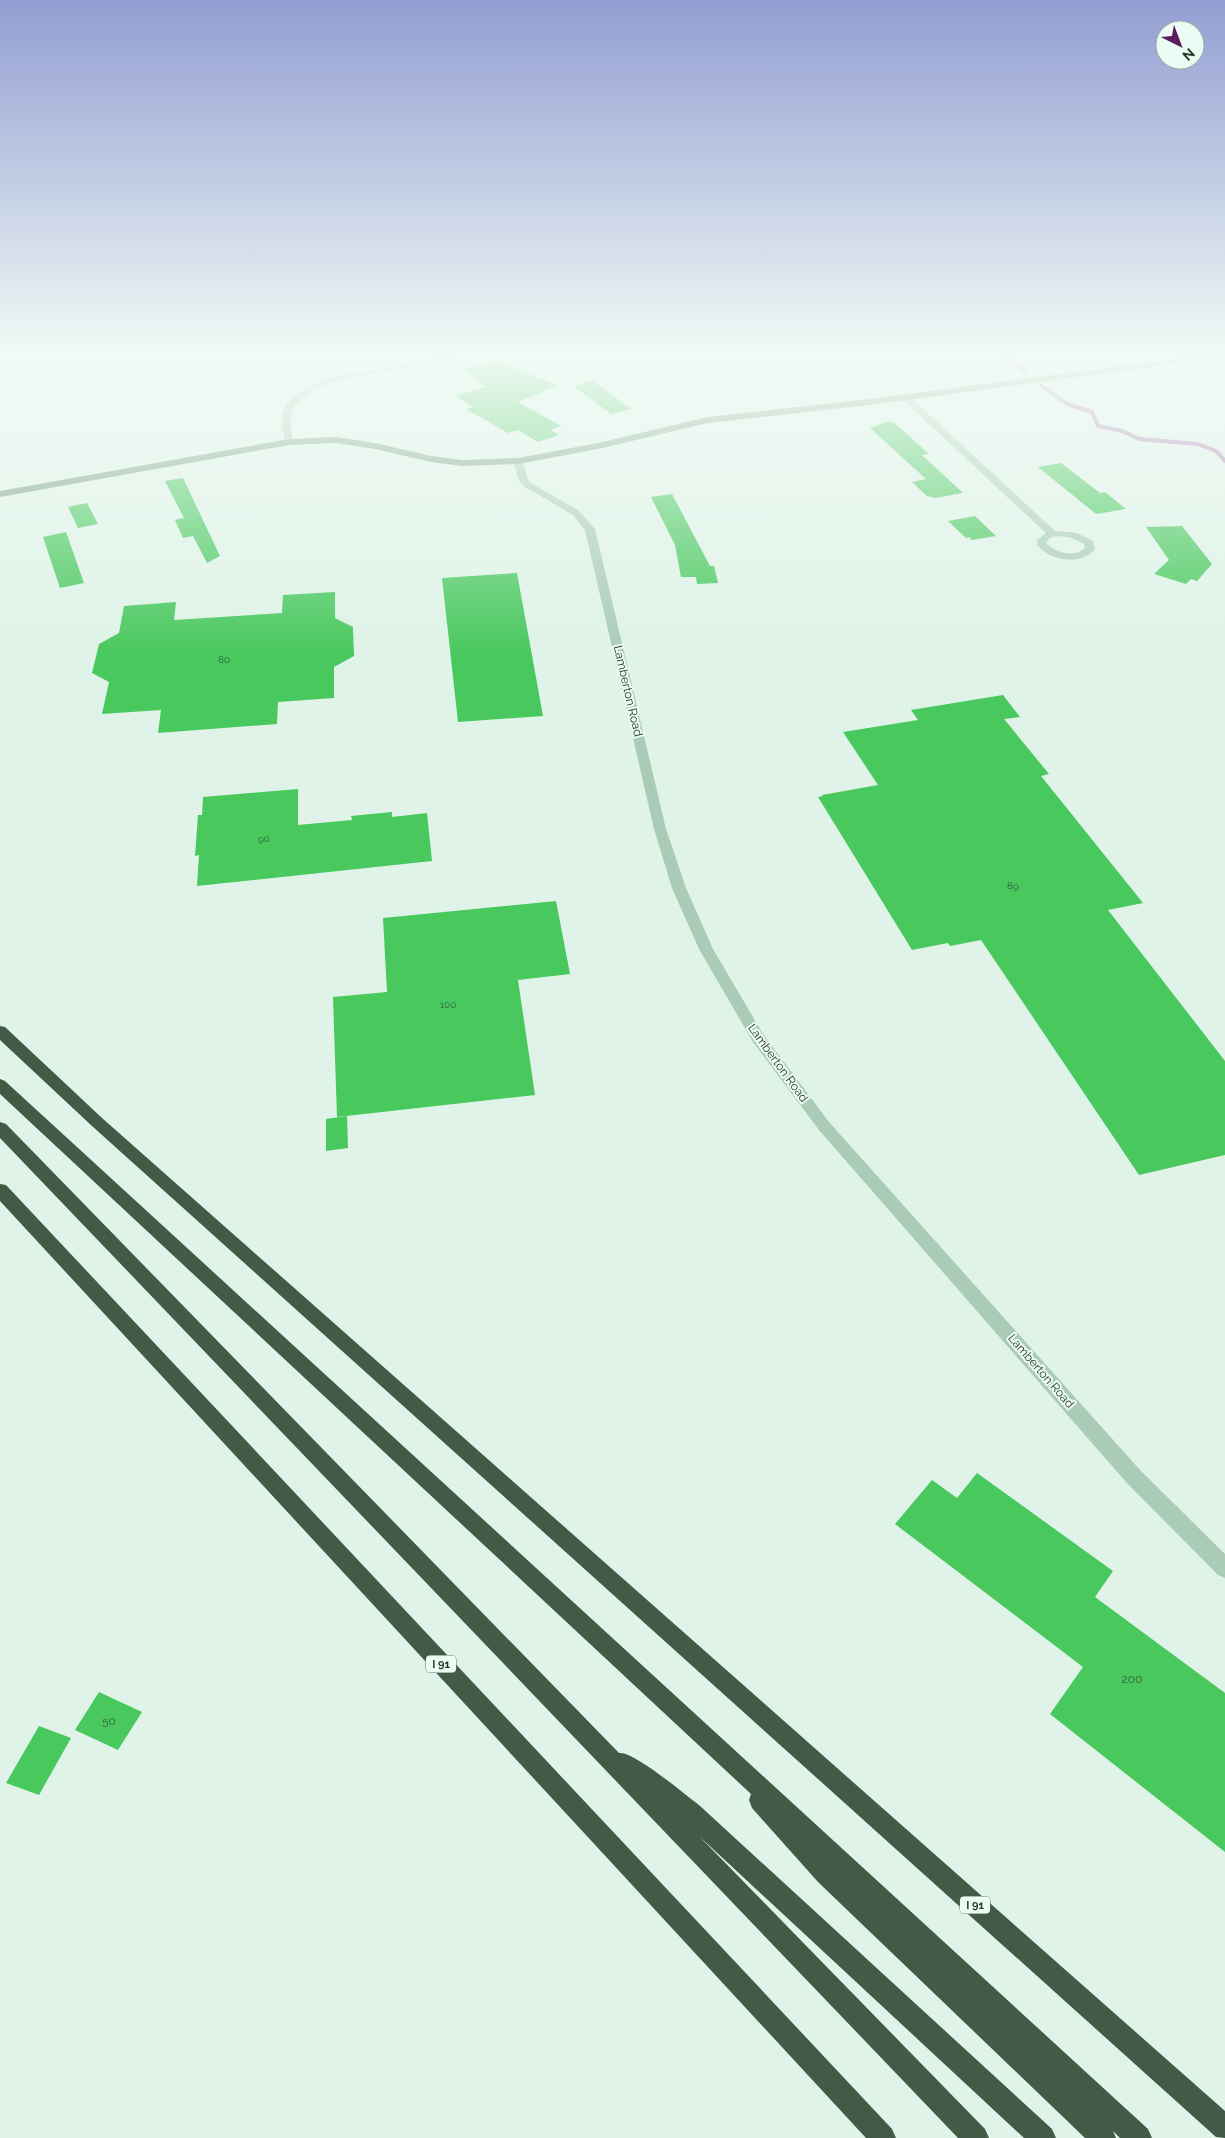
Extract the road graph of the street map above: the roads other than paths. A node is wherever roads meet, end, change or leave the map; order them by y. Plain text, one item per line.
1 (219, 455) edge
2 (413, 455) edge
3 (551, 455) edge
4 (967, 455) edge
5 (518, 461) junction
6 (0, 494) edge
7 (1053, 534) dead end
8 (0, 1032) edge
9 (0, 1085) edge
10 (0, 1128) edge
11 (0, 1190) edge
12 (1225, 1568) edge
13 (603, 1752) junction
14 (721, 1752) junction
15 (1225, 2128) edge
16 (883, 2138) edge
17 (976, 2138) edge
18 (1043, 2138) edge
19 (1103, 2138) edge
20 (1139, 2138) edge

1 - 6 street
2 - 5 street
3 - 5 street
4 - 7 street
5 - 12 street, Lamberton Road
8 - 15 highway, I 91
9 - 14 highway
10 - 13 highway
11 - 16 highway, I 91
13 - 17 highway
13 - 18 highway
14 - 19 highway
14 - 20 highway

